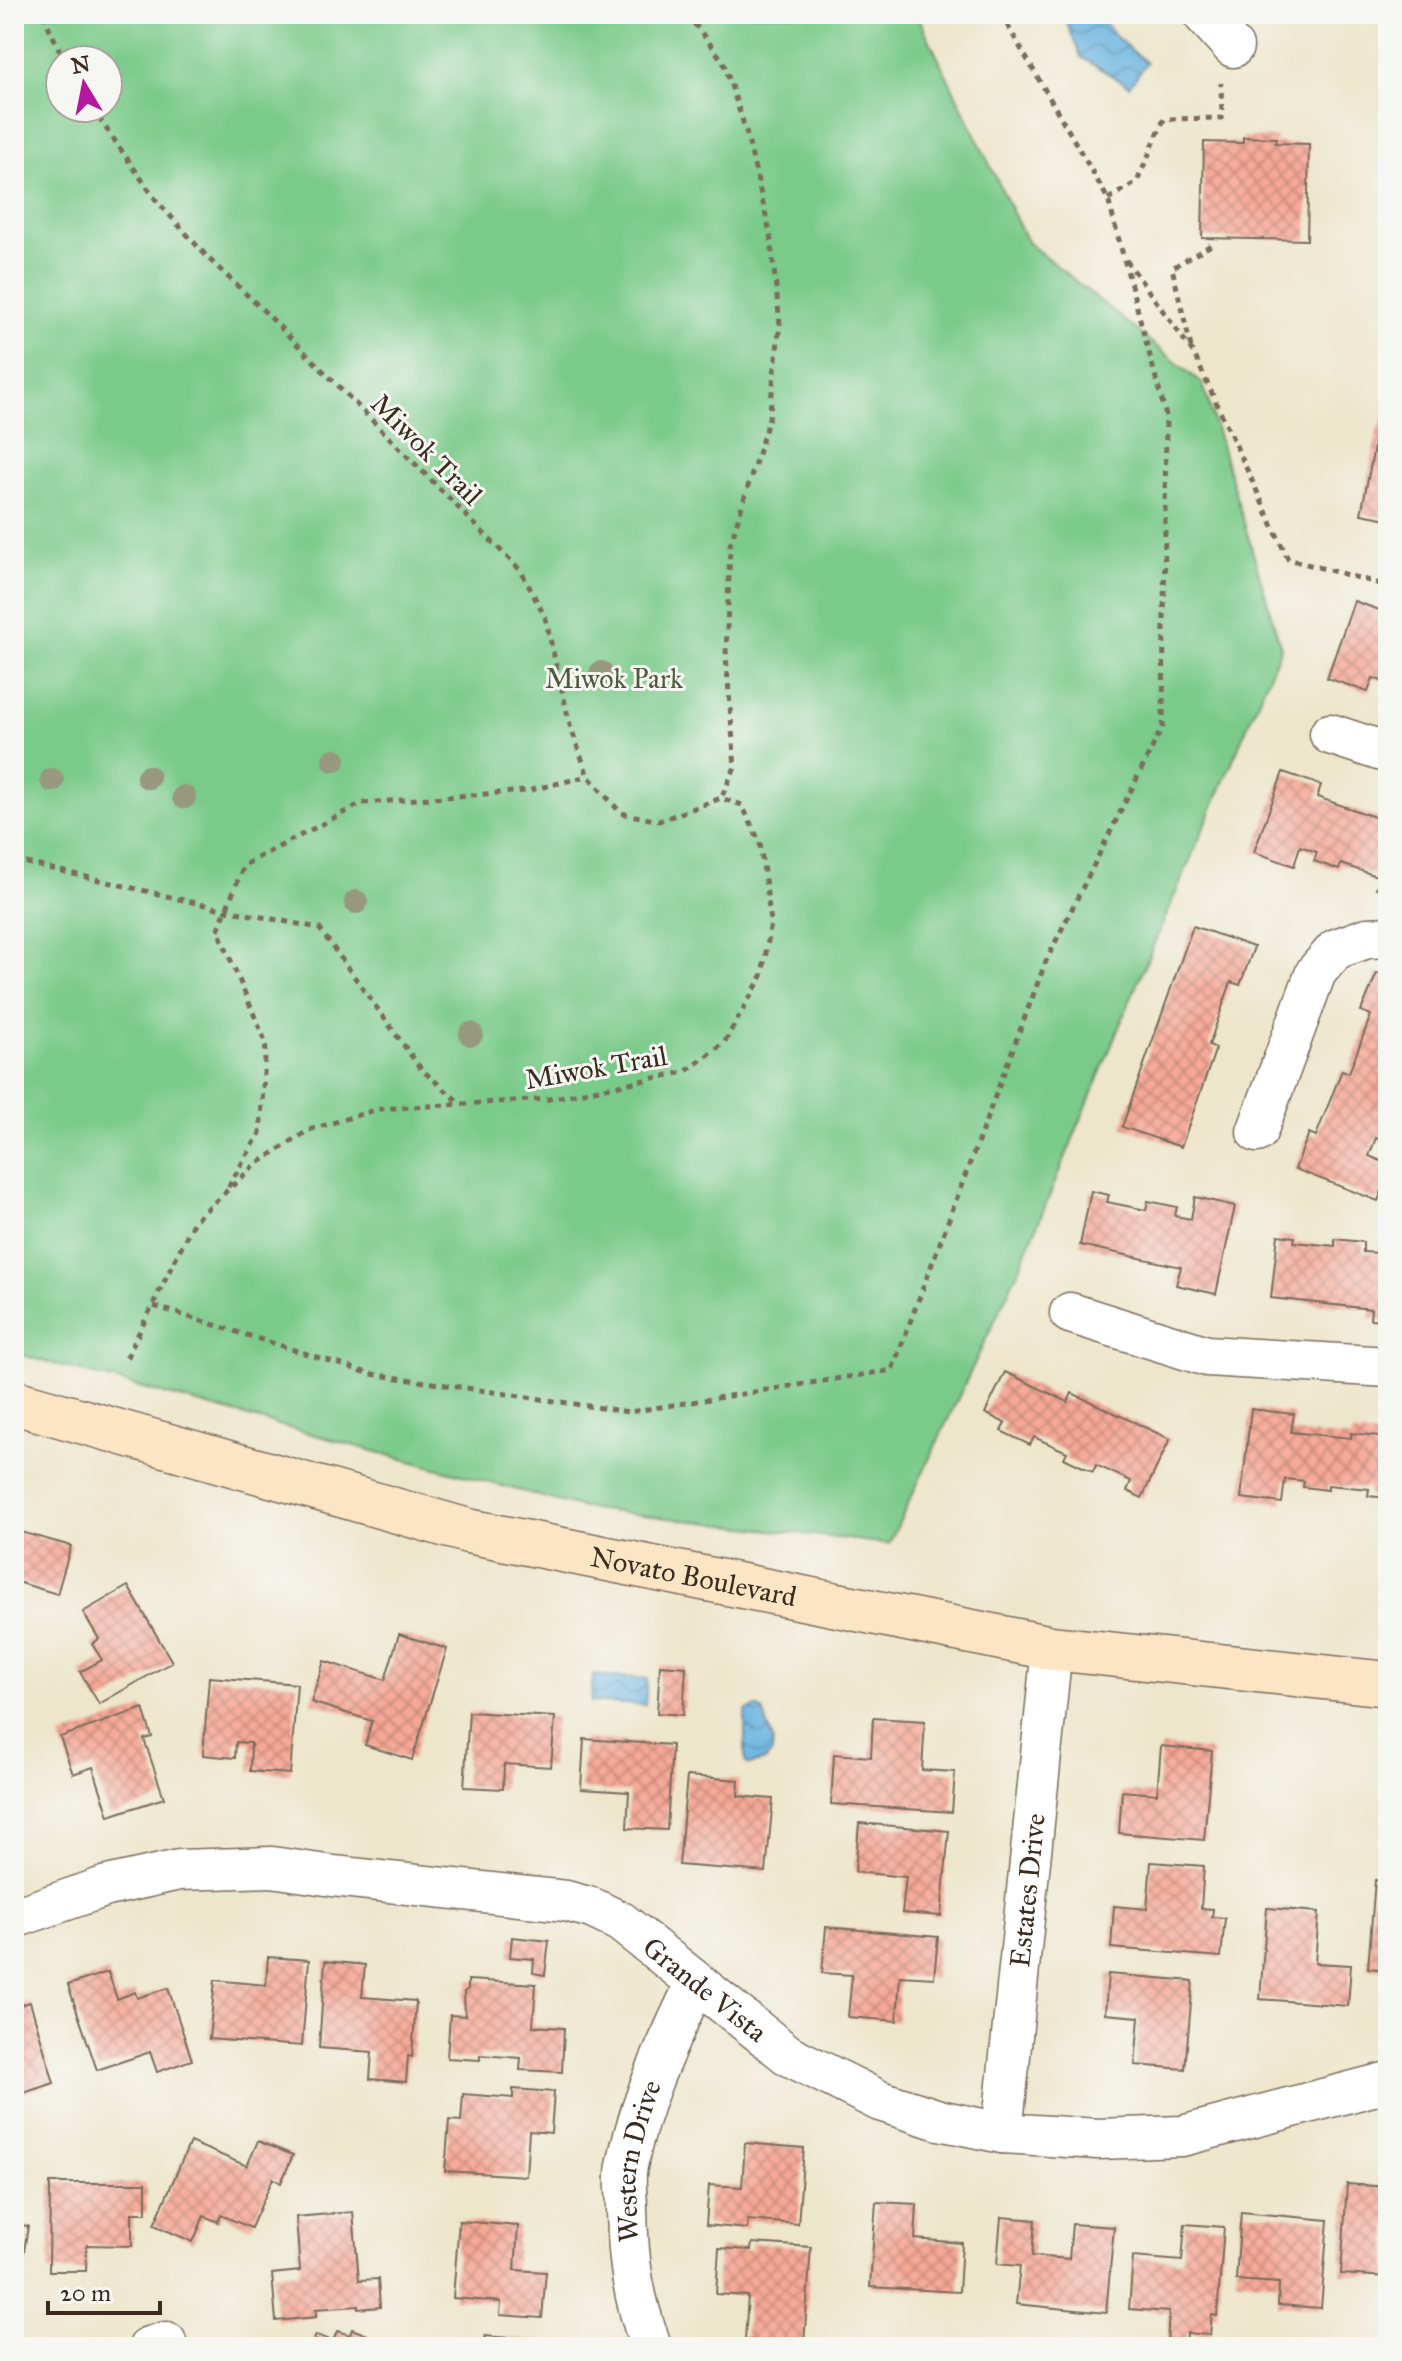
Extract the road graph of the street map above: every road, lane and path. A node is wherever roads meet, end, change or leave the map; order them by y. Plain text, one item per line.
1 (43, 14) edge
2 (687, 14) edge
3 (1001, 14) edge
4 (1203, 14) edge
5 (57, 44) edge
6 (1227, 62) joint
7 (103, 124) edge
8 (1108, 199) junction
9 (1211, 245) dead end
10 (1123, 256) junction
11 (1193, 352) junction
12 (1388, 586) edge
13 (1330, 734) dead end
14 (1388, 753) edge
15 (588, 776) junction
16 (721, 798) junction
17 (14, 860) edge
18 (226, 910) junction
19 (1388, 937) edge
20 (460, 1104) junction
21 (1257, 1132) dead end
22 (223, 1195) junction
23 (154, 1306) junction
24 (1070, 1313) dead end
25 (124, 1363) dead end
26 (1388, 1367) edge
27 (14, 1402) edge
28 (1052, 1648) junction
29 (1388, 1684) edge
30 (14, 1918) edge
31 (696, 1983) junction
32 (1388, 2082) edge
33 (1002, 2133) junction
34 (651, 2347) edge

1 - 5 path
2 - 16 path
3 - 8 path
4 - 6 street
6 - 8 path
7 - 15 path, Miwok Trail
8 - 10 path
9 - 11 path
10 - 11 path
10 - 23 path
11 - 12 path
13 - 14 street
15 - 16 path, Miwok Trail
15 - 18 path
16 - 20 path, Miwok Trail
17 - 18 path
18 - 20 path
18 - 22 path
19 - 21 street
20 - 22 path, Miwok Trail
22 - 23 path, Miwok Trail
23 - 25 path, Miwok Trail
24 - 26 street
27 - 28 main road, Novato Boulevard
28 - 29 main road, Novato Boulevard
28 - 33 street, Estates Drive
30 - 31 street, Grande Vista
31 - 33 street, Grande Vista
31 - 34 street, Western Drive
32 - 33 street, Grande Vista

